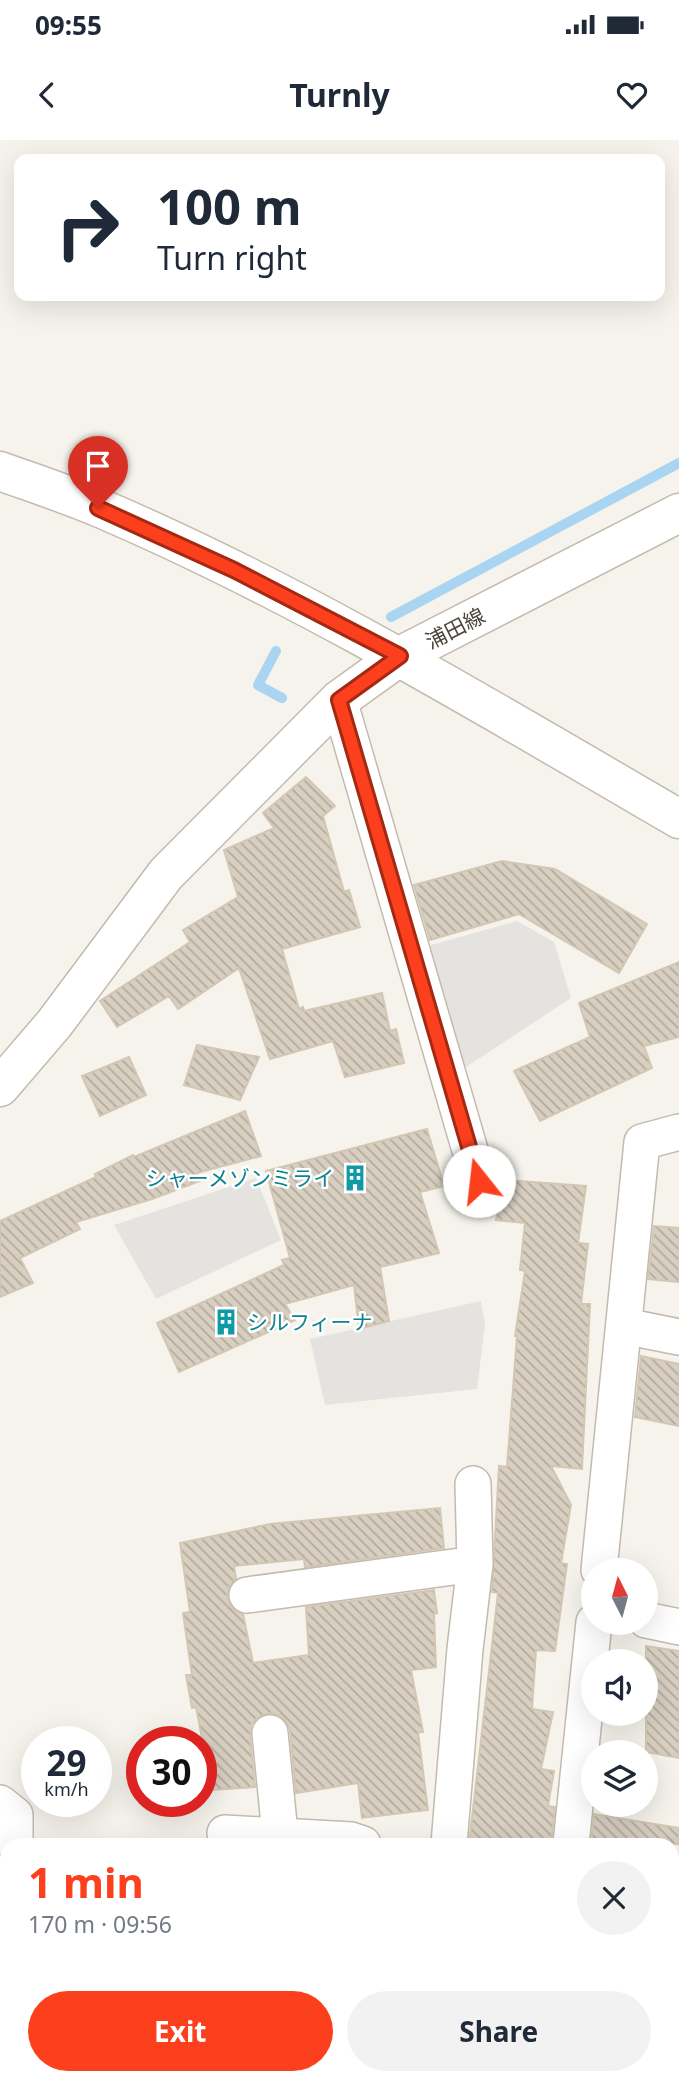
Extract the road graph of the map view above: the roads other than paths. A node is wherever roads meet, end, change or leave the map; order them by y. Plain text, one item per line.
1 (0, 471) edge
2 (679, 513) edge
3 (400, 656) junction
4 (339, 700) junction
5 (679, 819) edge
6 (0, 1087) edge
7 (679, 1132) edge
8 (479, 1181) dead end
9 (624, 1326) junction
10 (679, 1337) edge
11 (473, 1484) dead end
12 (600, 1558) edge
13 (475, 1564) junction
14 (269, 1600) dead end
15 (658, 1623) edge
16 (679, 1627) edge
17 (593, 1635) edge
18 (270, 1733) dead end
19 (0, 1803) edge
20 (225, 1833) dead end
21 (281, 1834) junction
22 (15, 1838) edge
23 (328, 1838) edge
24 (449, 1838) edge
25 (572, 1838) edge

1 - 3 street, 浦田線
2 - 3 street, 浦田線
3 - 4 street
3 - 5 street
4 - 6 street
4 - 8 street
7 - 9 street
9 - 10 street
9 - 12 street
11 - 13 street
13 - 14 street
13 - 24 street
15 - 16 street
17 - 25 street
18 - 21 street
19 - 22 street
20 - 21 street
21 - 23 street

